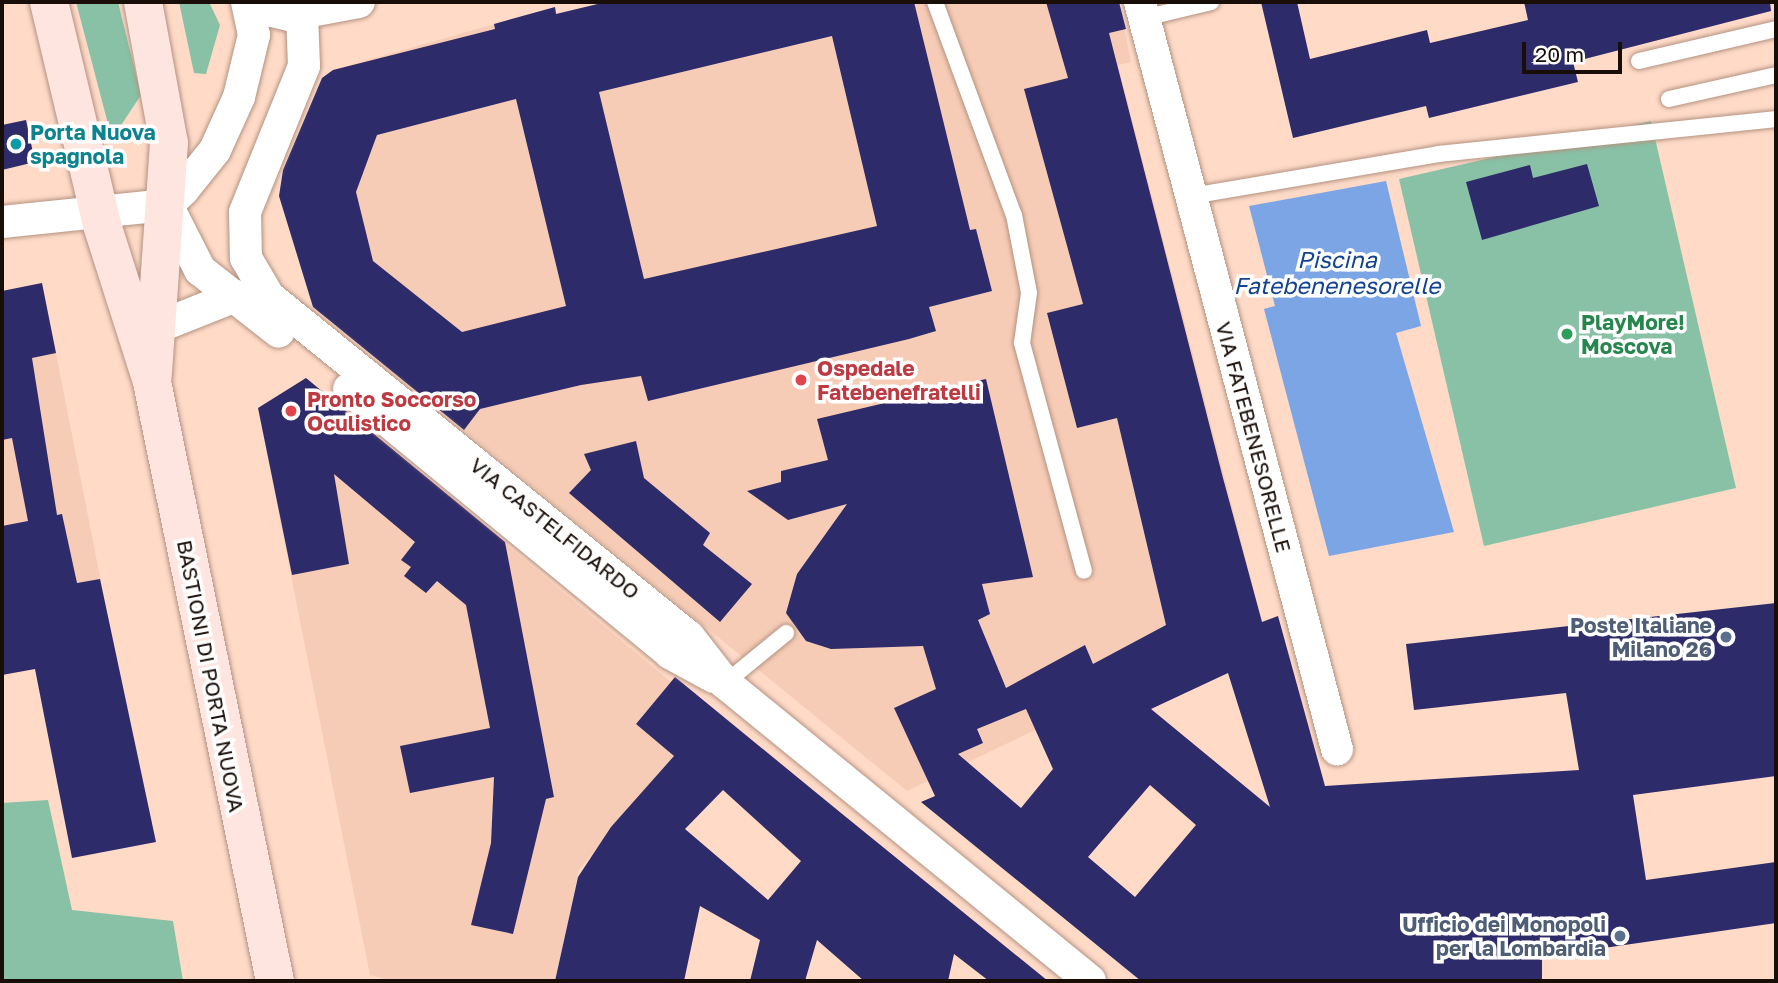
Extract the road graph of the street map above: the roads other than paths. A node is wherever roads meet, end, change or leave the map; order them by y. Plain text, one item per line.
1 (49, 2) edge
2 (143, 2) edge
3 (359, 2) edge
4 (935, 2) edge
5 (1211, 2) edge
6 (249, 4) edge
7 (1142, 10) edge
8 (302, 14) junction
9 (1776, 29) edge
10 (1639, 61) dead end
11 (1776, 75) edge
12 (1669, 99) dead end
13 (1776, 119) edge
14 (1191, 196) junction
15 (167, 205) junction
16 (97, 209) junction
17 (2, 222) edge
18 (243, 284) junction
19 (158, 327) junction
20 (152, 382) junction
21 (1084, 571) dead end
22 (786, 633) dead end
23 (725, 683) junction
24 (1337, 749) dead end
25 (272, 978) edge
26 (1090, 981) edge

1 - 16 main road, BASTIONI DI PORTA NUOVA
2 - 15 main road, BASTIONI DI PORTA NUOVA
3 - 8 street
4 - 21 lane
5 - 7 lane
6 - 8 street
6 - 15 street
7 - 14 street, VIA FATEBENESORELLE
8 - 18 street
9 - 10 lane
11 - 12 lane
13 - 14 lane
14 - 24 street, VIA FATEBENESORELLE
15 - 16 street
15 - 18 street, VIA CASTELFIDARDO
15 - 19 main road, BASTIONI DI PORTA NUOVA
16 - 17 street
16 - 20 main road, BASTIONI DI PORTA NUOVA
18 - 19 street
18 - 23 street, VIA CASTELFIDARDO
19 - 20 main road, BASTIONI DI PORTA NUOVA
20 - 25 main road, BASTIONI DI PORTA NUOVA
22 - 23 lane
23 - 26 street, VIA CASTELFIDARDO

